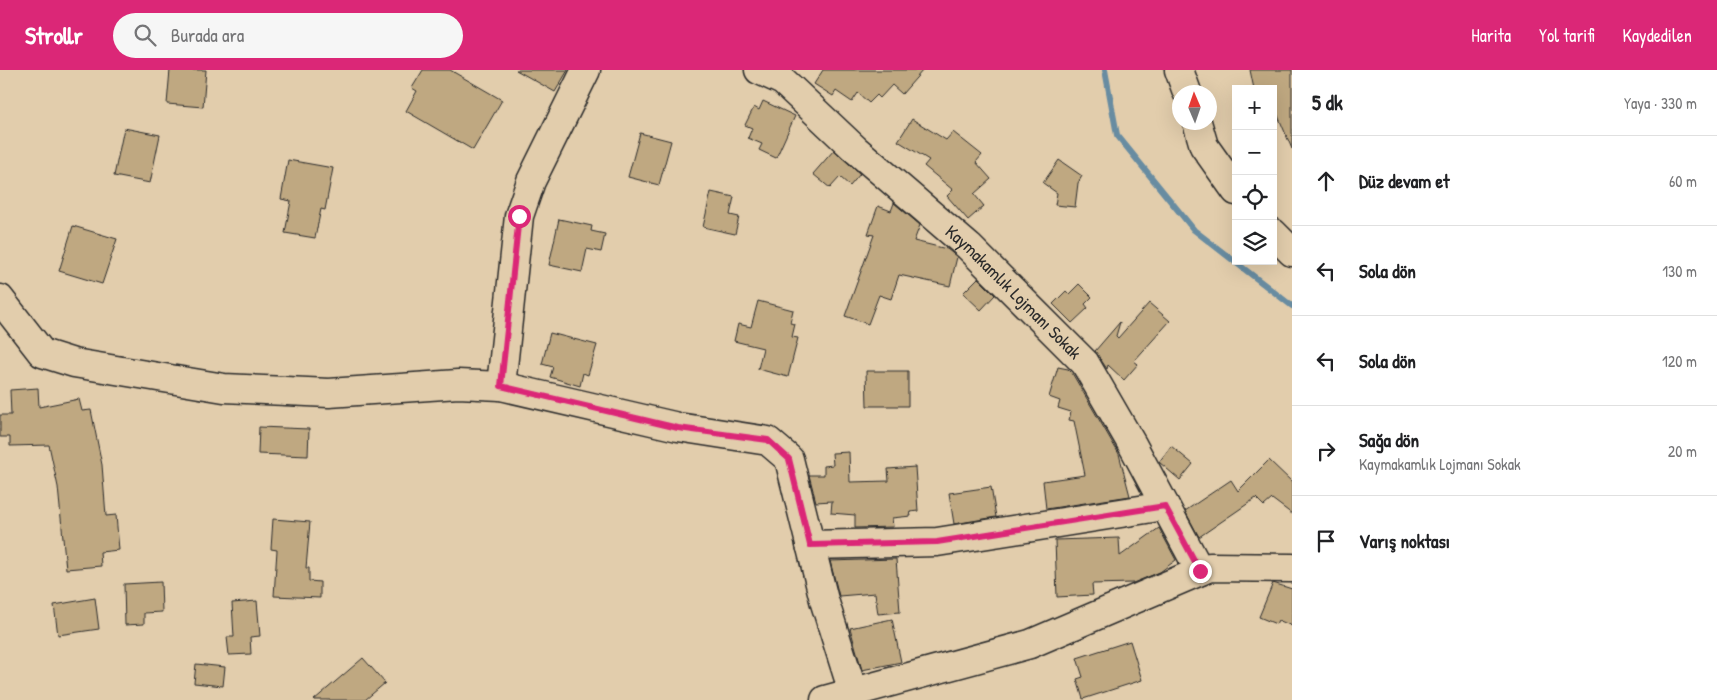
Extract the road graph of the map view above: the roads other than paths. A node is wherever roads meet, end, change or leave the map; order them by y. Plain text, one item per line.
1 (586, 70) edge
2 (759, 70) edge
3 (1180, 70) edge
4 (1185, 85) edge
5 (1199, 130) edge
6 (1232, 186) edge
7 (1277, 237) edge
8 (1292, 252) edge
9 (2, 306) edge
10 (501, 386) junction
11 (1165, 506) junction
12 (810, 545) junction
13 (1292, 568) edge
14 (1200, 571) junction
15 (853, 692) junction
16 (825, 700) edge

1 - 10 street
2 - 11 street, Kaymakamlık Lojmanı Sokak
3 - 4 street
5 - 6 street
7 - 8 street
9 - 10 street
10 - 12 street
11 - 12 street
11 - 14 street, Kaymakamlık Lojmanı Sokak
12 - 15 street
13 - 14 street
14 - 15 street
15 - 16 street

